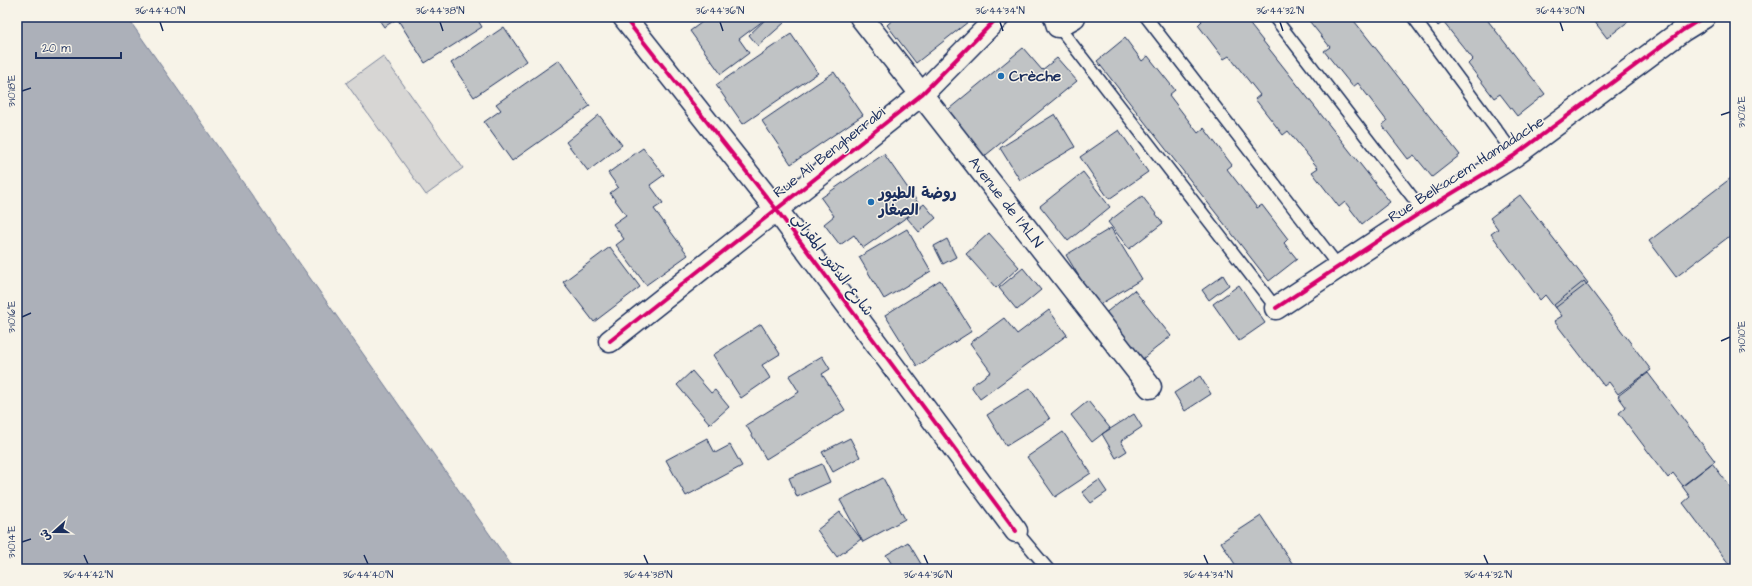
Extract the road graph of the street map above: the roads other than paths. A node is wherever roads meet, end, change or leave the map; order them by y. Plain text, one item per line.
1 (624, 17) edge
2 (861, 17) edge
3 (998, 17) edge
4 (1146, 17) edge
5 (1274, 17) edge
6 (1413, 17) edge
7 (1704, 17) edge
8 (1062, 20) edge
9 (1678, 24) edge
10 (922, 94) junction
11 (1515, 155) junction
12 (776, 209) junction
13 (1423, 211) junction
14 (1339, 267) junction
15 (1276, 308) joint
16 (610, 341) dead end
17 (1150, 387) dead end
18 (1016, 531) joint
19 (1048, 569) edge

1 - 12 street, شارع الدكتور المقراني
2 - 10 street, Avenue de l'ALN
3 - 10 street, Rue Ali Bengherrabi
4 - 14 lane
5 - 13 lane
6 - 11 lane
7 - 9 street, Rue Belkacem Hamadache
8 - 15 lane
9 - 11 street, Rue Belkacem Hamadache
10 - 12 street, Rue Ali Bengherrabi
10 - 17 street, Avenue de l'ALN
11 - 13 street, Rue Belkacem Hamadache
12 - 16 street, Rue Ali Bengherrabi
12 - 18 street, شارع الدكتور المقراني
13 - 14 street, Rue Belkacem Hamadache
14 - 15 street, Rue Belkacem Hamadache
18 - 19 lane

